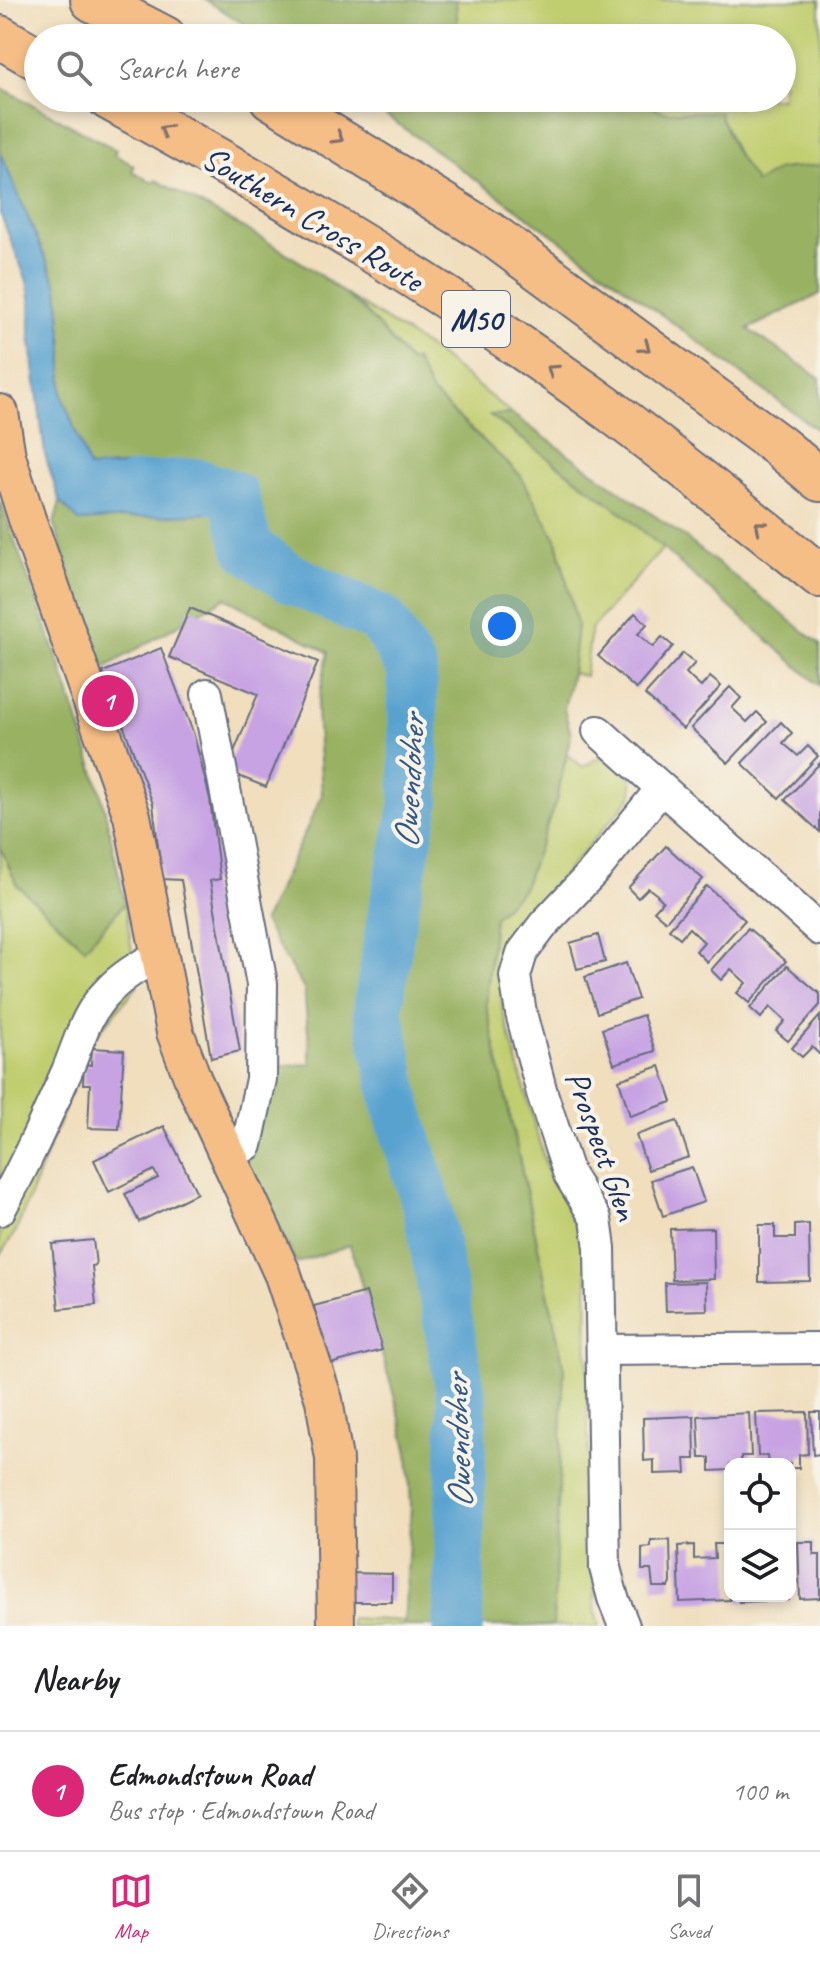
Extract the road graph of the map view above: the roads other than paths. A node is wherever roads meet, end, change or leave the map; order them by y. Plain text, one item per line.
1 (92, 0) edge
2 (138, 24) edge
3 (0, 37) edge
4 (24, 51) edge
5 (134, 112) edge
6 (294, 112) edge
7 (0, 413) edge
8 (820, 480) edge
9 (820, 576) edge
10 (207, 694) dead end
11 (598, 731) dead end
12 (661, 789) junction
13 (820, 930) edge
14 (160, 955) junction
15 (228, 1156) junction
16 (0, 1210) edge
17 (820, 1348) edge
18 (602, 1350) junction
19 (336, 1626) edge
20 (624, 1626) edge

1 - 2 highway
3 - 4 highway
9 -> 5 highway, Southern Cross Route / M50
6 -> 8 highway, M50
7 - 14 main road
10 - 15 street
11 - 12 street
12 - 13 street
12 - 18 street, Prospect Glen
14 - 15 main road
14 - 16 street
15 - 19 main road
17 - 18 street
18 - 20 street, Prospect Glen

